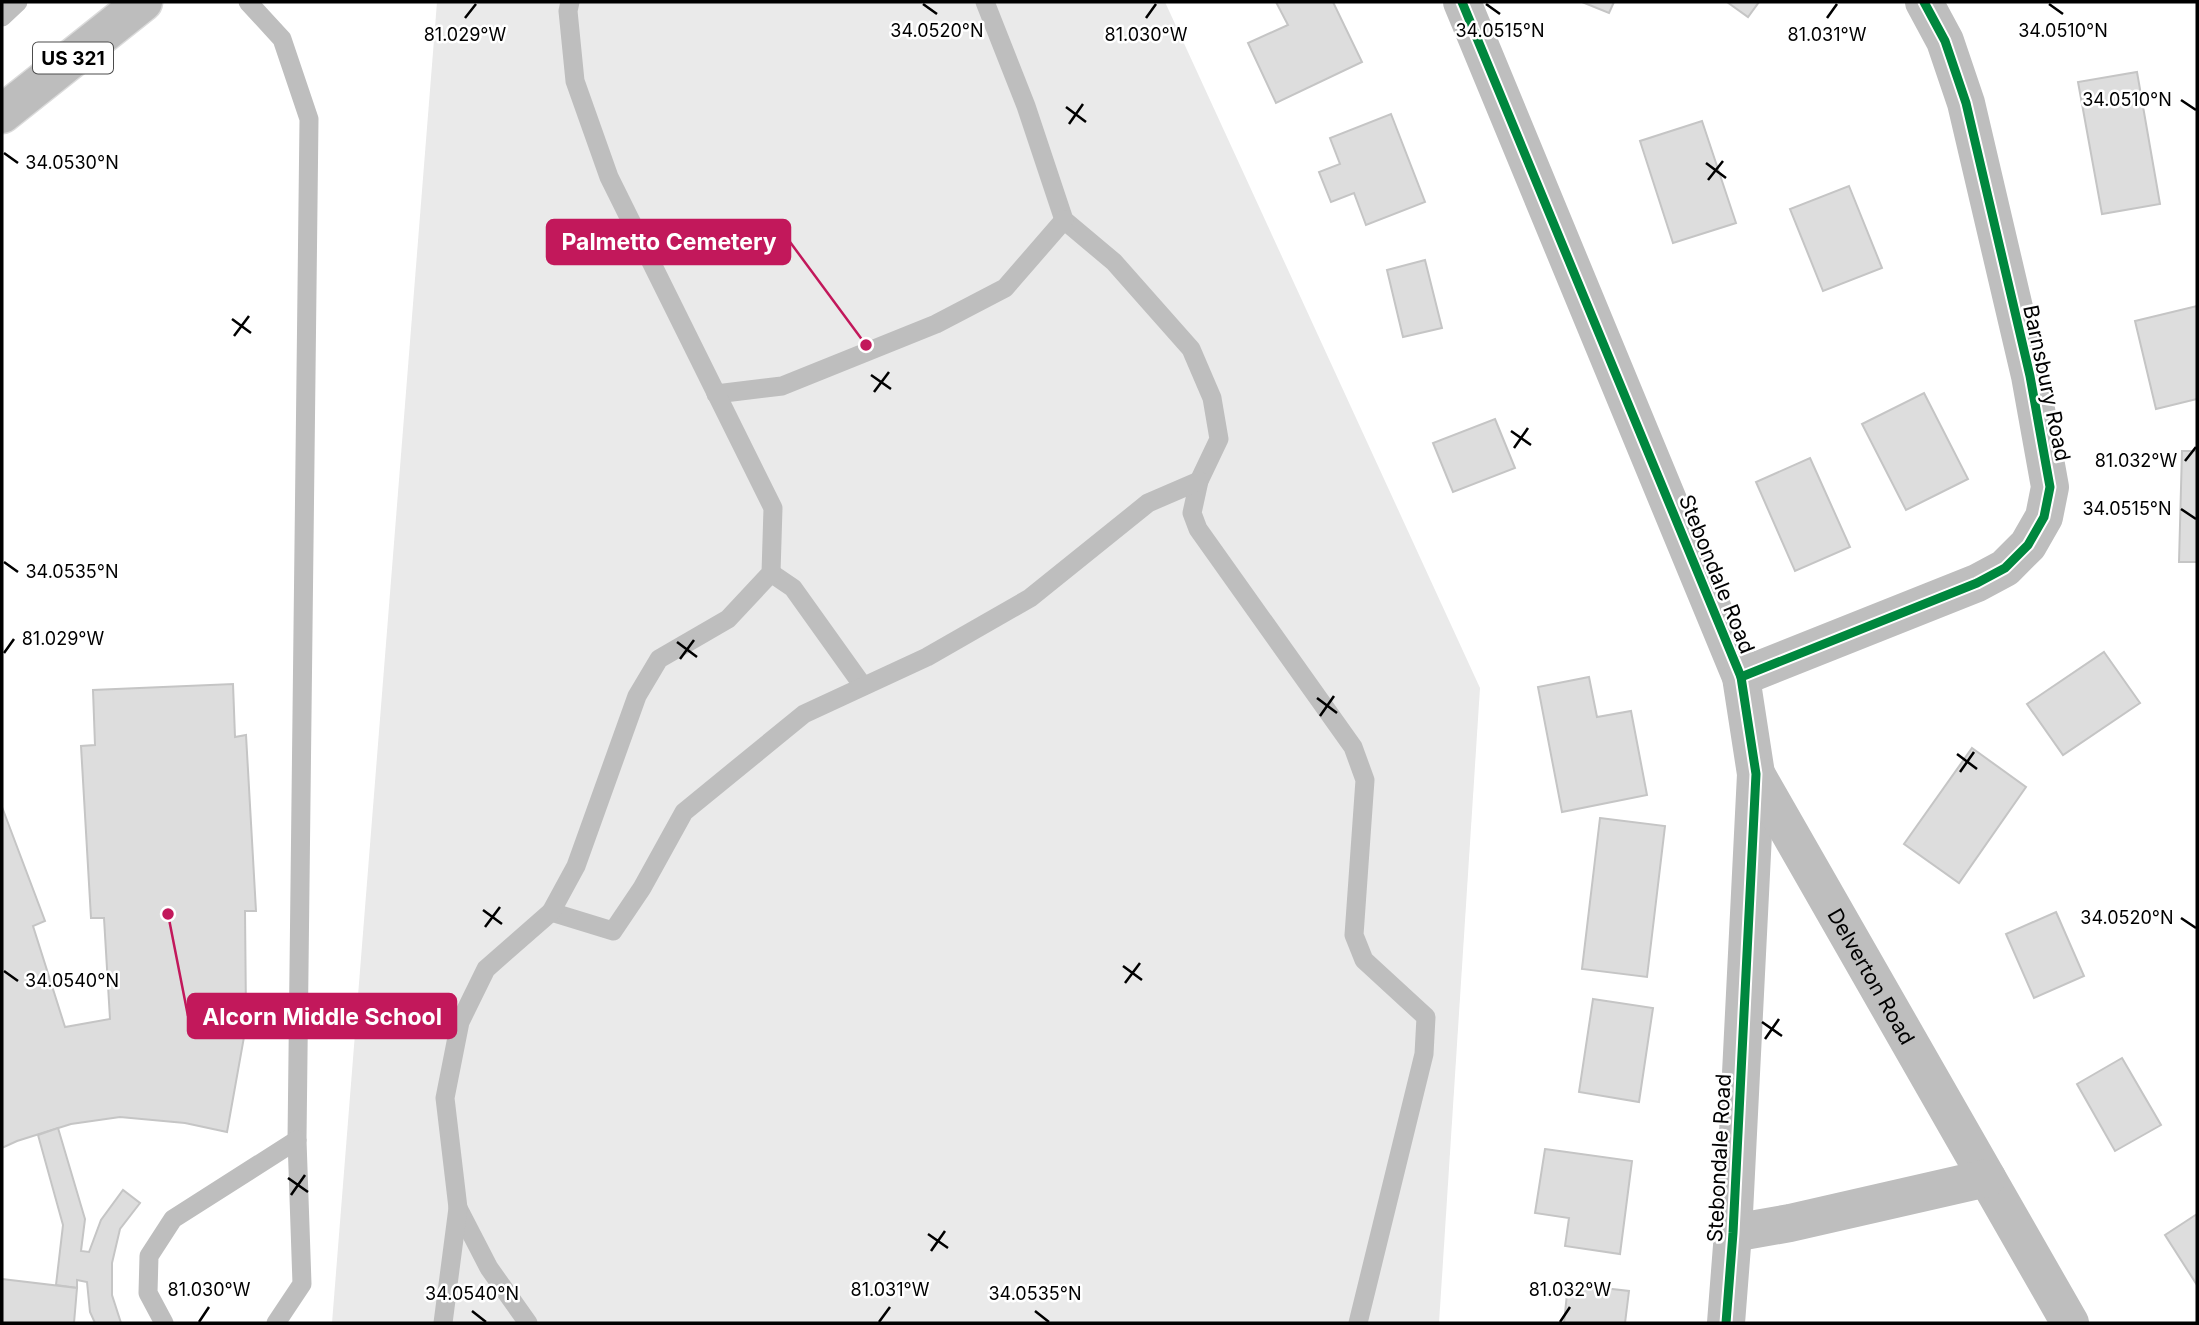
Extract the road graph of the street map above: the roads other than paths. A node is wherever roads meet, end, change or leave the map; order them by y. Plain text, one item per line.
1 (18, 2) edge
2 (144, 2) edge
3 (248, 2) edge
4 (570, 2) edge
5 (985, 2) edge
6 (1462, 2) edge
7 (1924, 2) edge
8 (2, 17) edge
9 (2, 114) edge
10 (1065, 220) junction
11 (716, 394) junction
12 (1199, 481) junction
13 (771, 573) junction
14 (1741, 677) junction
15 (863, 686) junction
16 (1756, 774) junction
17 (551, 912) junction
18 (297, 1140) junction
19 (1987, 1178) junction
20 (458, 1208) junction
21 (1733, 1233) junction
22 (164, 1323) edge
23 (276, 1323) edge
24 (443, 1323) edge
25 (528, 1323) edge
26 (1358, 1323) edge
27 (1726, 1323) edge
28 (2070, 1323) edge

1 - 8 lane
2 - 9 main road, US 321
3 - 18 lane
4 - 11 lane
5 - 10 lane
6 - 14 street, Stebondale Road
7 - 14 street, Barnsbury Road
10 - 11 lane
10 - 12 lane
11 - 13 lane
12 - 15 lane
12 - 26 lane
13 - 15 lane
13 - 17 lane
14 - 16 street, Stebondale Road
15 - 17 lane
16 - 19 street, Delverton Road
16 - 21 street, Stebondale Road
17 - 20 lane
18 - 22 lane
18 - 23 lane
19 - 21 street
19 - 28 street, Delverton Road
20 - 24 lane
20 - 25 lane
21 - 27 street, Stebondale Road

